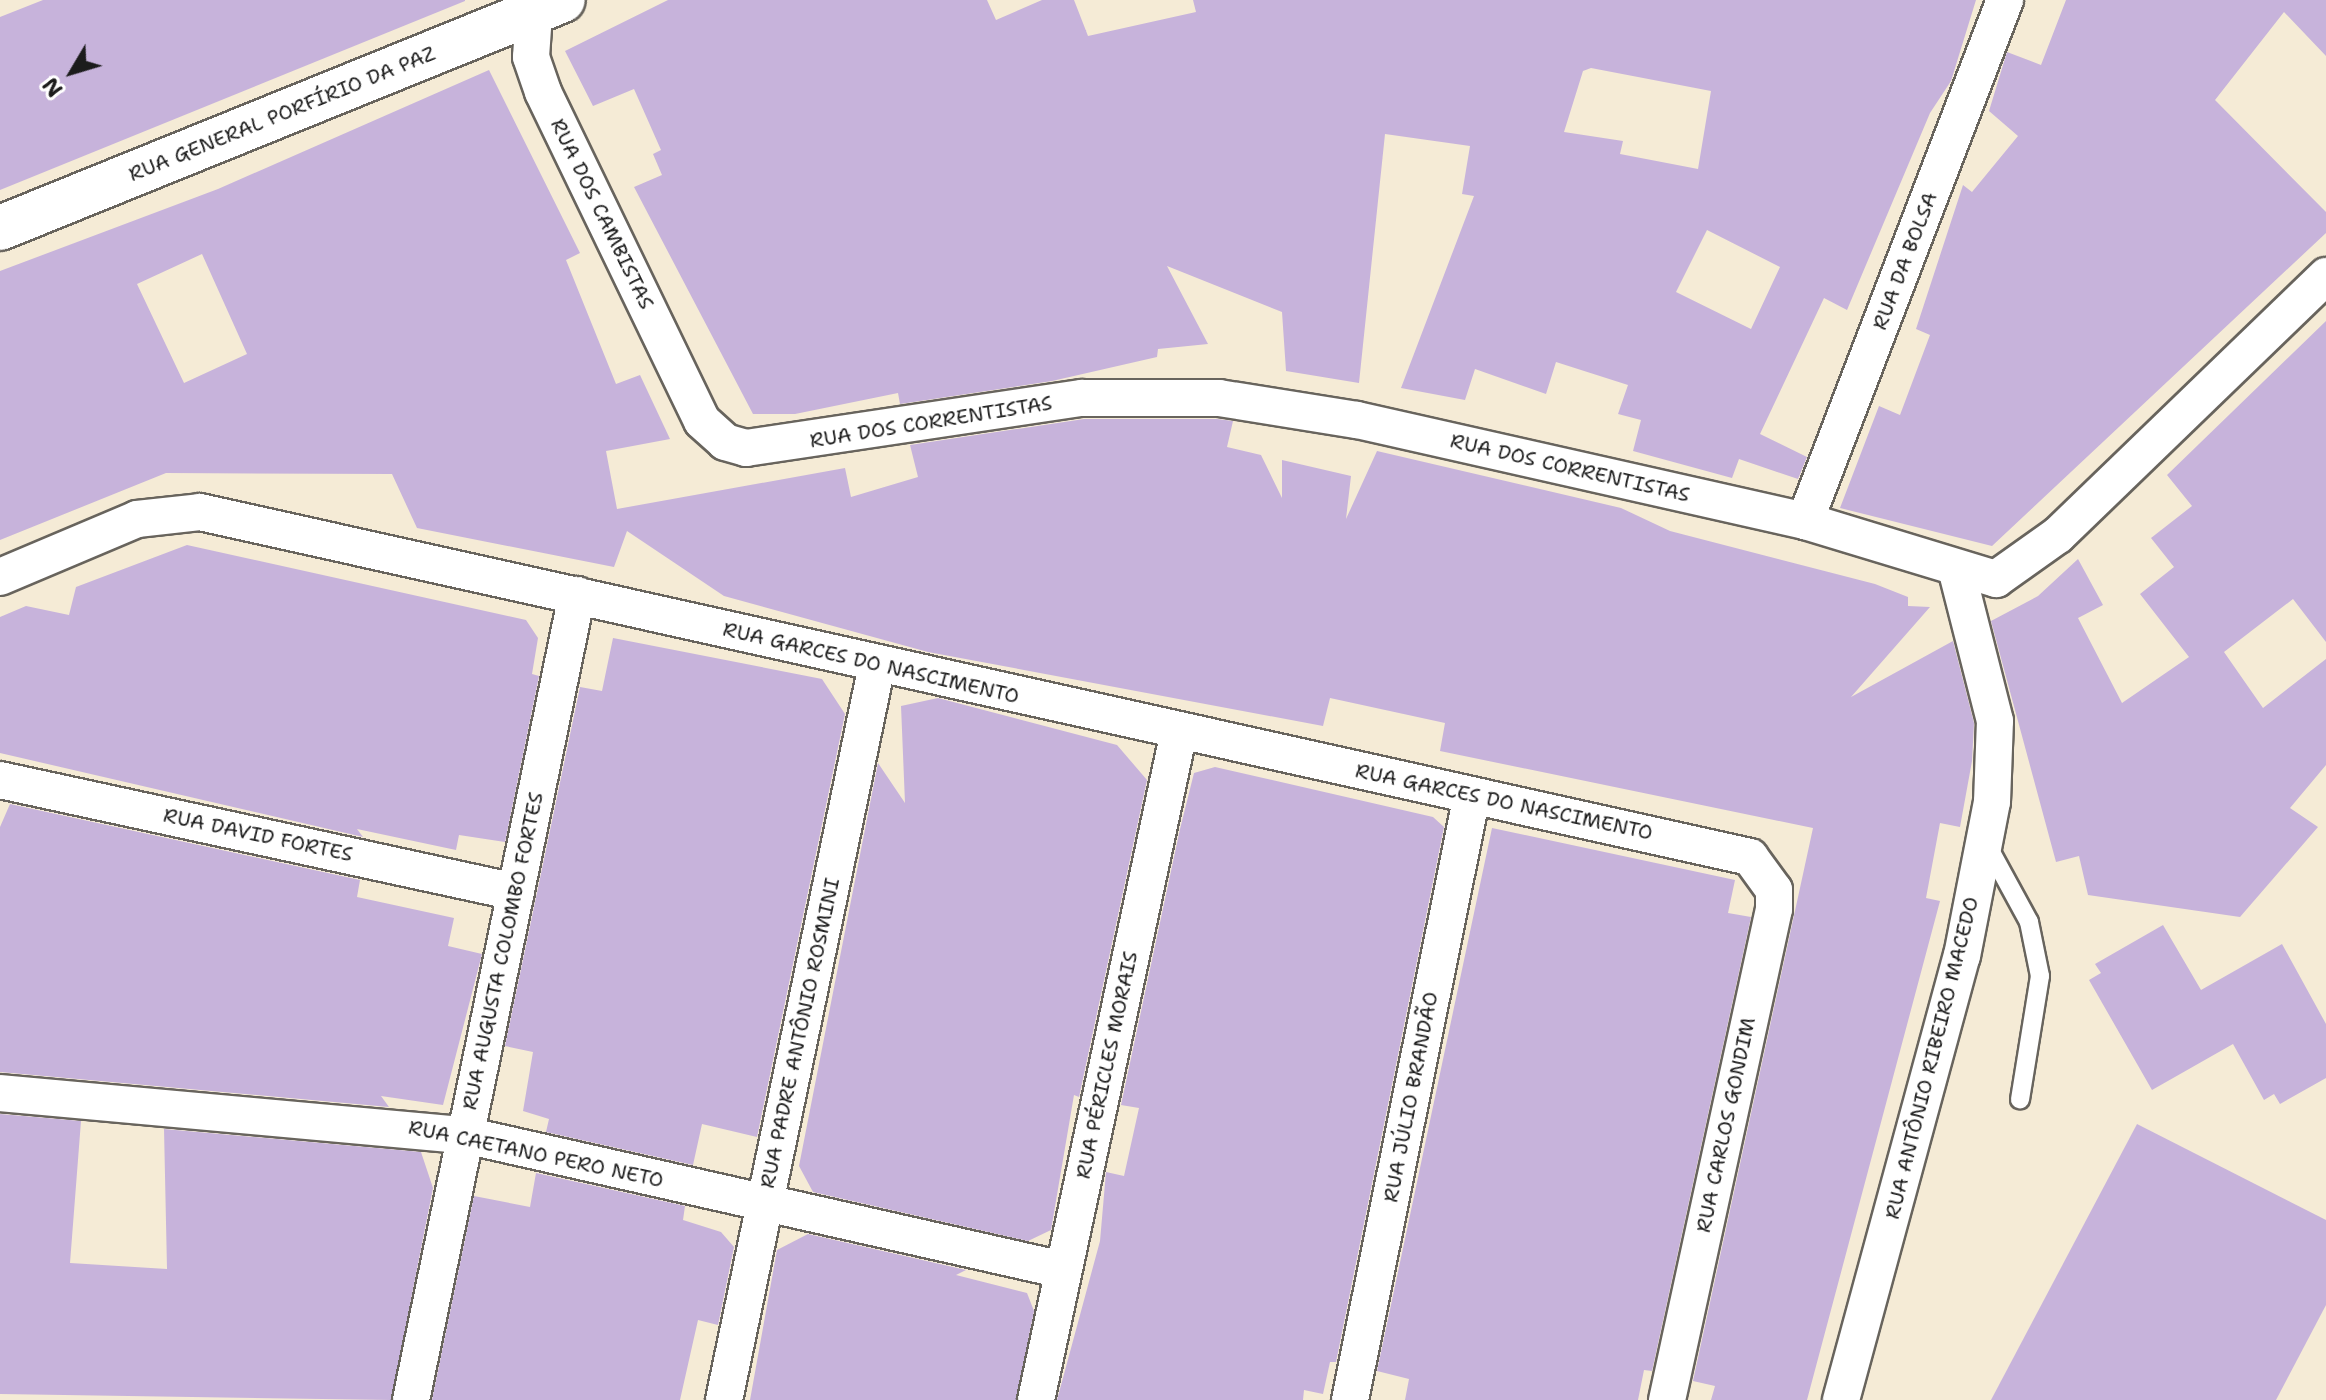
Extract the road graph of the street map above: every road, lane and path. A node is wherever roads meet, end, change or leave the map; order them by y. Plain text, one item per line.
1 (2005, 0) edge
2 (542, 5) edge
3 (0, 228) edge
4 (2326, 276) edge
5 (702, 421) joint
6 (1805, 521) junction
7 (1957, 572) junction
8 (0, 577) edge
9 (577, 595) junction
10 (877, 665) junction
11 (1179, 731) junction
12 (0, 780) edge
13 (1472, 795) junction
14 (1985, 840) junction
15 (1750, 857) joint
16 (516, 892) junction
17 (0, 1093) edge
18 (2020, 1099) dead end
19 (465, 1135) junction
20 (764, 1205) junction
21 (1063, 1270) junction
22 (411, 1400) edge
23 (724, 1400) edge
24 (1036, 1400) edge
25 (1350, 1400) edge
26 (1667, 1400) edge
27 (1841, 1400) edge

1 - 6 street, RUA DA BOLSA
2 - 3 street, RUA GENERAL PORFÍRIO DA PAZ
2 - 5 street, RUA DOS CAMBISTAS
4 - 7 street, RUA DOS CORRENTISTAS
5 - 6 street, RUA DOS CORRENTISTAS
6 - 7 street, RUA DOS CORRENTISTAS
7 - 14 street, RUA ANTÔNIO RIBEIRO MACEDO
8 - 9 street, RUA GARCES DO NASCIMENTO
9 - 10 street, RUA GARCES DO NASCIMENTO
9 - 16 street, RUA AUGUSTA COLOMBO FORTES
10 - 11 street, RUA GARCES DO NASCIMENTO
10 - 20 street, RUA PADRE ANTÔNIO ROSMINI
11 - 13 street, RUA GARCES DO NASCIMENTO
11 - 21 street, RUA PÉRICLES MORAIS
12 - 16 street, RUA DAVID FORTES
13 - 15 street, RUA GARCES DO NASCIMENTO
13 - 25 street, RUA JÚLIO BRANDÃO
14 - 18 lane
14 - 27 street, RUA ANTÔNIO RIBEIRO MACEDO
15 - 26 street, RUA CARLOS GONDIM
16 - 19 street, RUA AUGUSTA COLOMBO FORTES
17 - 19 street, RUA CAETANO PERO NETO
19 - 20 street, RUA CAETANO PERO NETO
19 - 22 street, RUA AUGUSTA COLOMBO FORTES
20 - 21 street, RUA CAETANO PERO NETO
20 - 23 street, RUA PADRE ANTÔNIO ROSMINI
21 - 24 street, RUA PÉRICLES MORAIS

